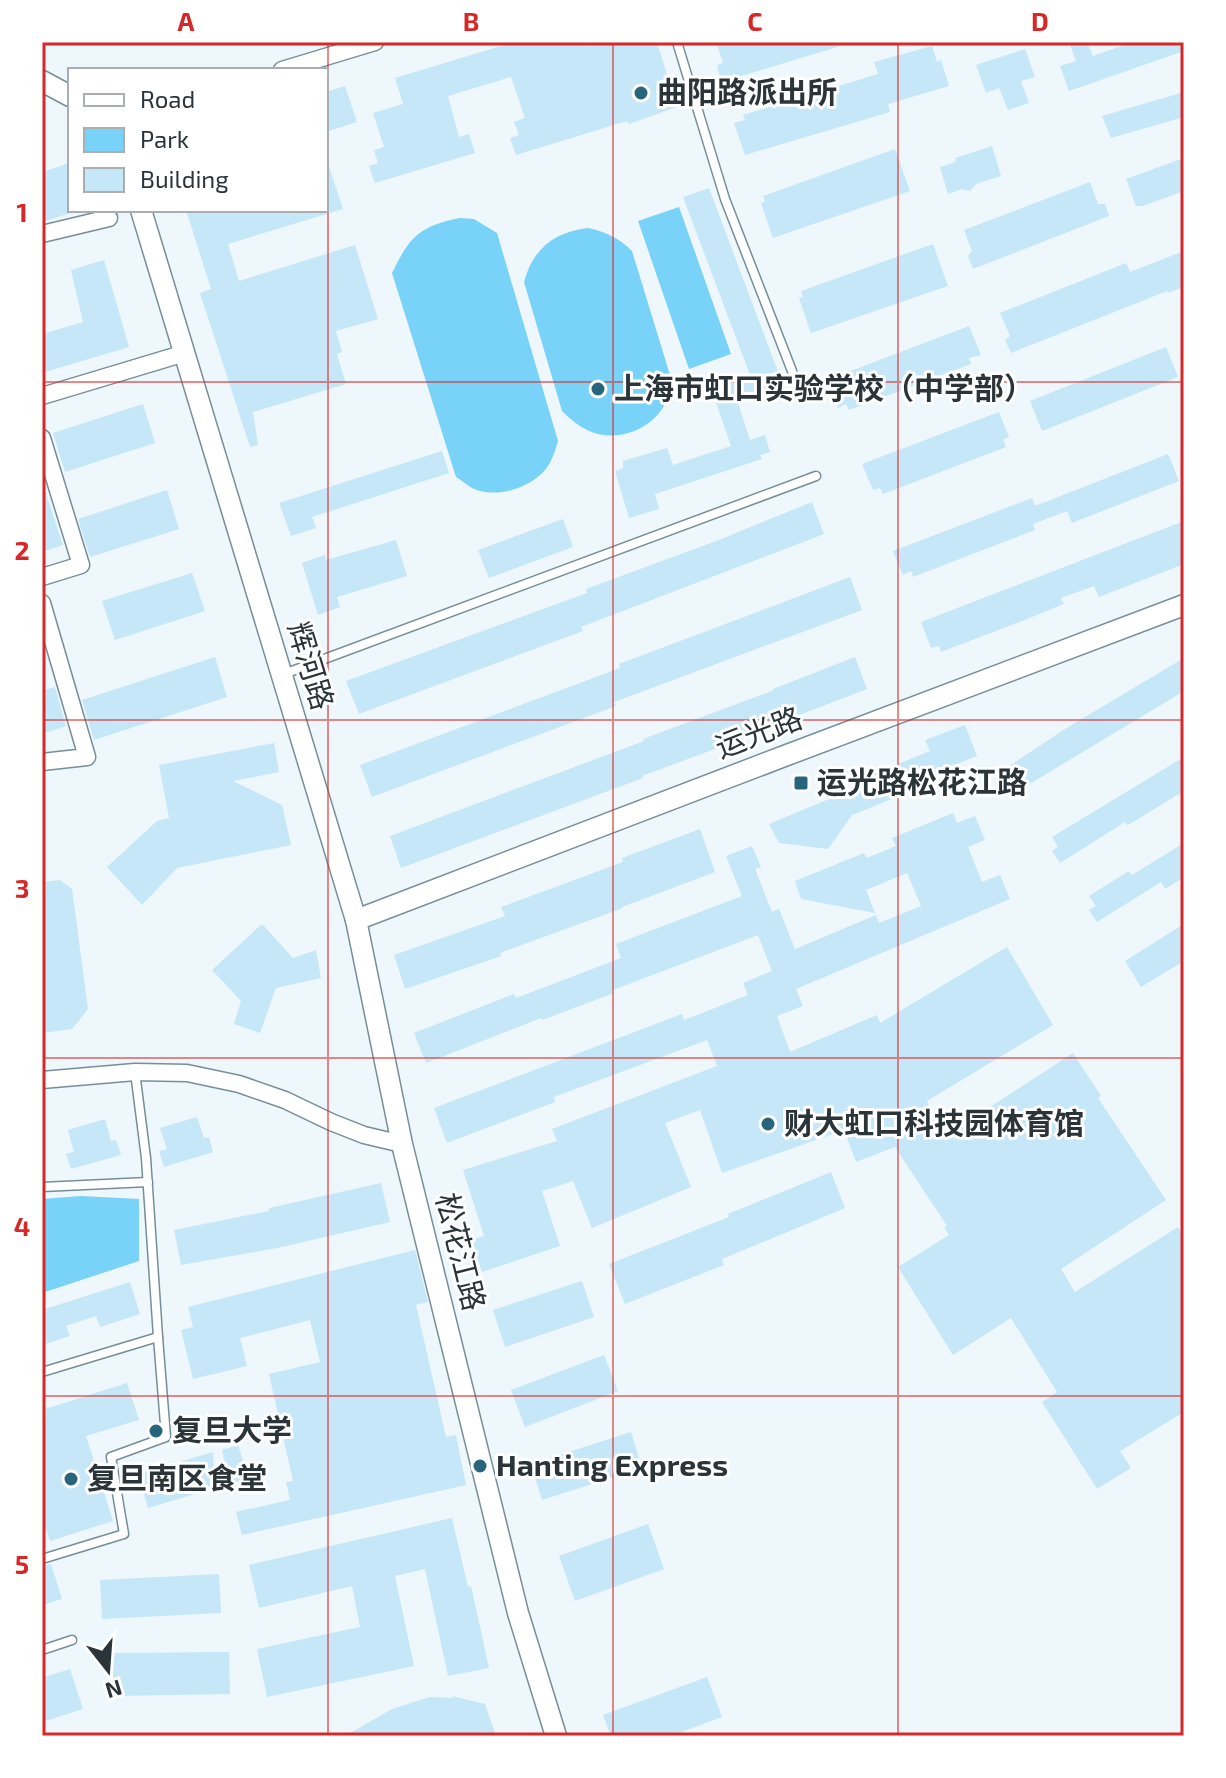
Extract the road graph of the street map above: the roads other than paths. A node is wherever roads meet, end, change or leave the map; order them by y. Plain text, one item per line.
1 (375, 42) edge
2 (677, 42) edge
3 (289, 68) edge
4 (42, 81) edge
5 (68, 95) edge
6 (142, 212) edge
7 (109, 218) dead end
8 (42, 234) edge
9 (185, 353) junction
10 (792, 371) dead end
11 (42, 396) edge
12 (42, 438) edge
13 (816, 476) dead end
14 (42, 577) edge
15 (42, 603) edge
16 (1184, 605) edge
17 (281, 675) junction
18 (42, 762) edge
19 (356, 920) junction
20 (135, 1072) junction
21 (42, 1080) edge
22 (402, 1144) junction
23 (148, 1182) junction
24 (42, 1187) edge
25 (158, 1337) junction
26 (42, 1372) edge
27 (42, 1559) edge
28 (72, 1640) dead end
29 (42, 1650) edge
30 (556, 1736) edge

1 - 3 street
2 - 10 lane
4 - 5 street
6 - 9 street, 辉河路
7 - 8 street
9 - 11 street
9 - 17 street, 辉河路
12 - 14 street
13 - 17 lane
15 - 18 street
16 - 19 street, 运光路
17 - 19 street, 辉河路
19 - 22 street, 辉河路
20 - 21 street
20 - 22 street
20 - 23 lane
22 - 30 street, 松花江路
23 - 24 lane
23 - 25 lane
25 - 26 lane
25 - 27 lane
28 - 29 lane

